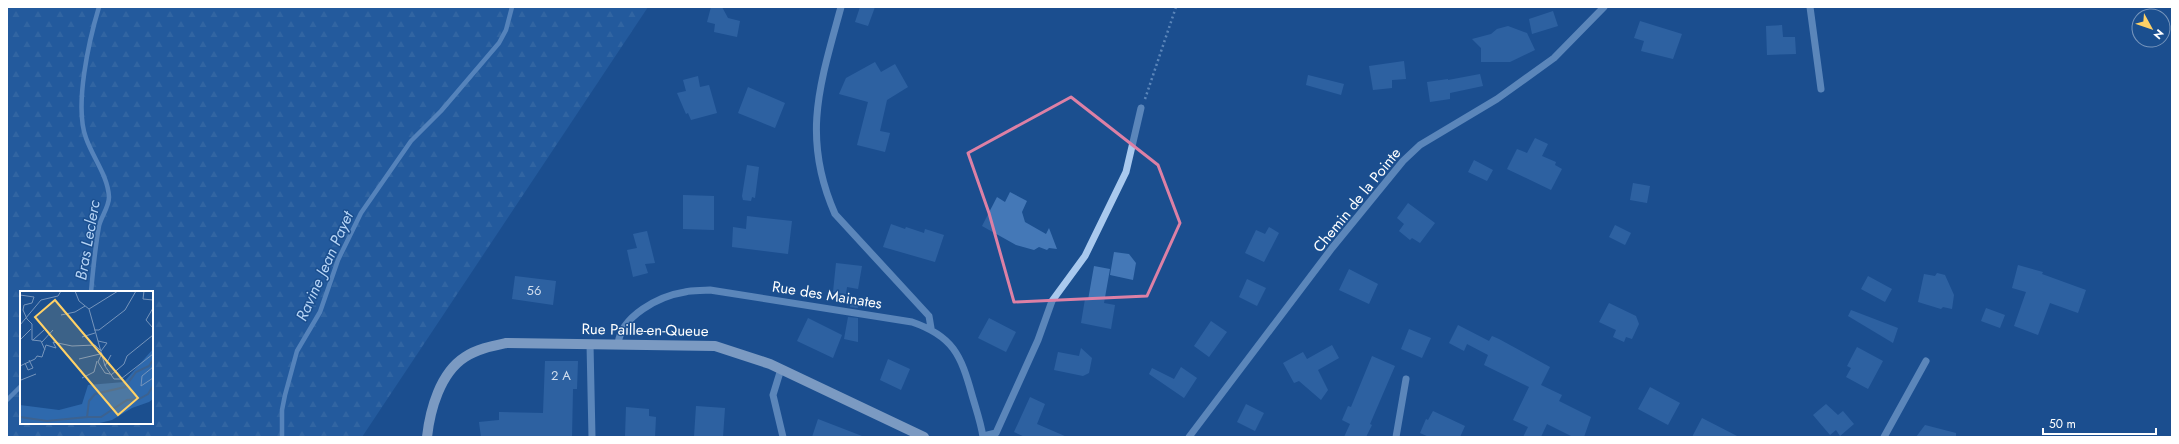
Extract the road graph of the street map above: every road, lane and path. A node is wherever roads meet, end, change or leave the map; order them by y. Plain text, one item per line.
1 (841, 7) edge
2 (1176, 7) edge
3 (1604, 7) edge
4 (1810, 7) edge
5 (1821, 89) dead end
6 (1141, 108) joint
7 (931, 328) junction
8 (590, 344) junction
9 (618, 344) junction
10 (1926, 361) dead end
11 (781, 369) junction
12 (1406, 380) dead end
13 (983, 436) edge
14 (427, 437) edge
15 (592, 437) edge
16 (783, 437) edge
17 (924, 437) edge
18 (1189, 437) edge
19 (1396, 437) edge
20 (1884, 437) edge

1 - 7 street
2 - 6 path
3 - 18 street, Chemin de la Pointe
4 - 5 street
6 - 13 street
7 - 9 street, Rue des Mainates
7 - 13 street, Rue des Mainates
8 - 9 main road, Rue Paille-en-Queue
8 - 14 main road, Rue Paille-en-Queue
8 - 15 street
9 - 11 main road, Rue Paille-en-Queue
10 - 20 street
11 - 16 street
11 - 17 main road, Rue Paille-en-Queue
12 - 19 street

